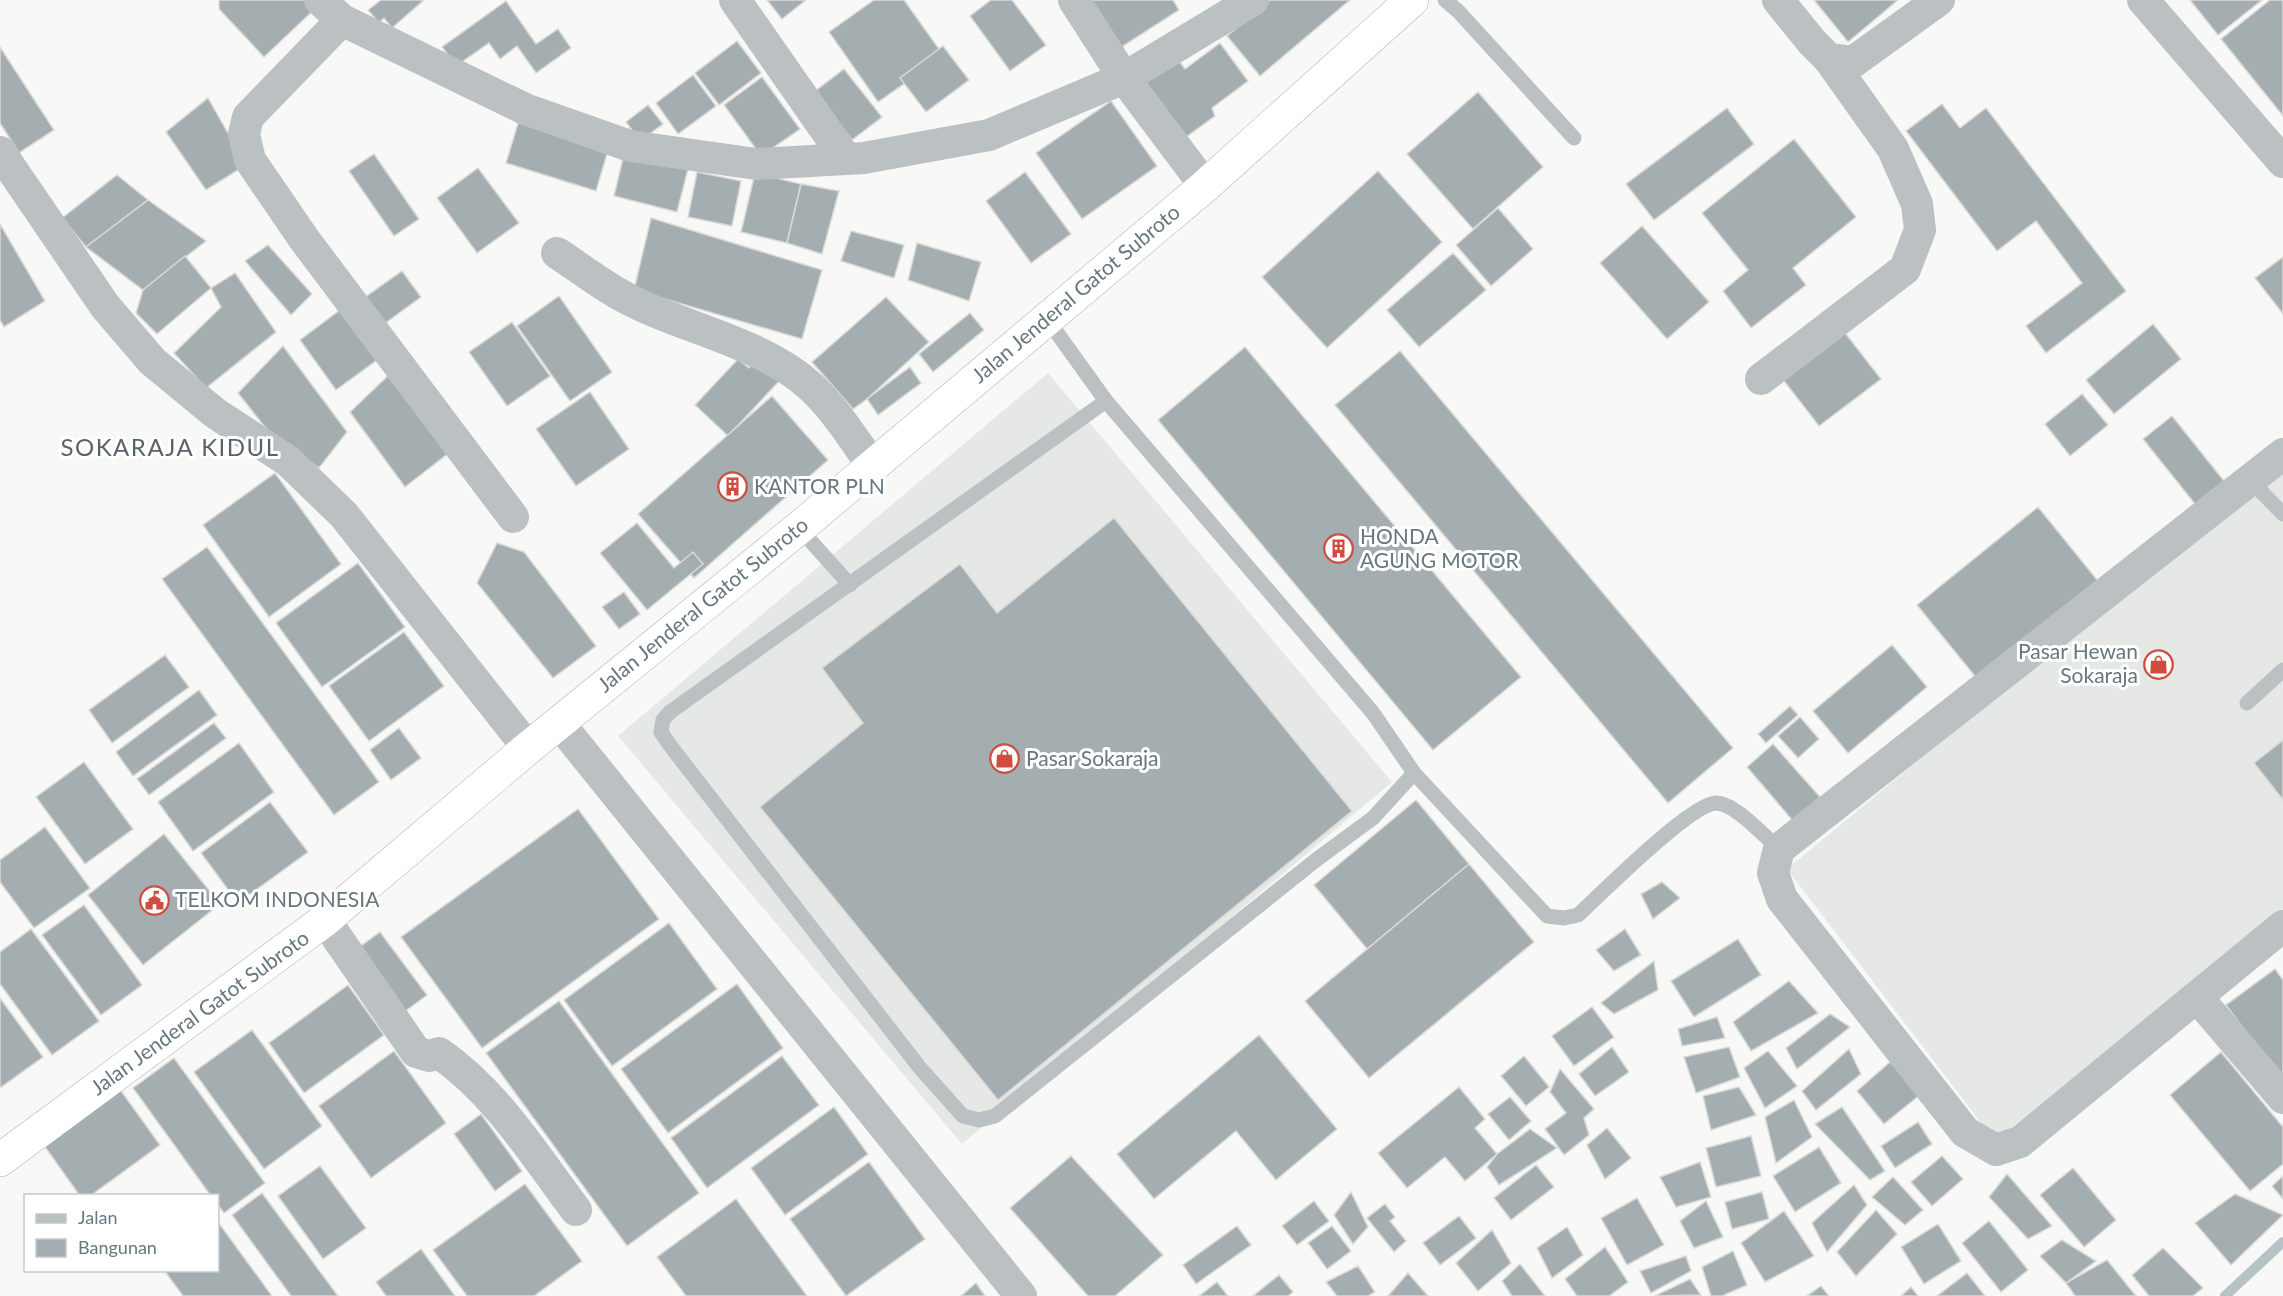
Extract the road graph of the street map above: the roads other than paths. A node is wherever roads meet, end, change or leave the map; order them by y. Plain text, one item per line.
1 (735, 0) edge
2 (1074, 0) edge
3 (1253, 0) edge
4 (1412, 0) edge
5 (1445, 0) edge
6 (1778, 0) edge
7 (1939, 0) edge
8 (2143, 0) edge
9 (331, 10) edge
10 (1829, 59) junction
11 (1124, 78) junction
12 (1574, 138) dead end
13 (0, 152) edge
14 (846, 159) junction
15 (2283, 162) edge
16 (1205, 186) junction
17 (557, 253) dead end
18 (1047, 319) junction
19 (1761, 379) dead end
20 (1106, 401) junction
21 (2283, 454) edge
22 (872, 465) junction
23 (2250, 480) junction
24 (2283, 514) edge
25 (513, 518) dead end
26 (799, 528) junction
27 (850, 585) junction
28 (2283, 670) edge
29 (2247, 703) dead end
30 (559, 723) junction
31 (528, 748) junction
32 (1414, 773) junction
33 (1779, 849) junction
34 (325, 920) junction
35 (2283, 926) edge
36 (2197, 997) junction
37 (2283, 1098) edge
38 (0, 1160) edge
39 (576, 1210) dead end
40 (1021, 1296) edge

1 - 14 street
2 - 11 street
3 - 11 street
4 - 16 highway, Jalan Jenderal Gatot Subroto
5 - 12 lane
6 - 10 street
7 - 10 street
8 - 15 street
9 - 14 street
9 - 25 street
10 - 19 street
11 - 14 street
11 - 16 street
13 - 31 street
16 - 18 highway, Jalan Jenderal Gatot Subroto
17 - 22 street
18 - 20 lane
18 - 22 highway, Jalan Jenderal Gatot Subroto
20 - 27 lane
20 - 32 lane
21 - 23 street
22 - 26 highway, Jalan Jenderal Gatot Subroto
23 - 24 lane
23 - 33 street
26 - 27 lane
26 - 30 highway, Jalan Jenderal Gatot Subroto
27 - 32 lane
28 - 29 lane
30 - 31 highway, Jalan Jenderal Gatot Subroto
30 - 40 street
31 - 34 highway, Jalan Jenderal Gatot Subroto
32 - 33 lane
33 - 36 street
34 - 38 highway, Jalan Jenderal Gatot Subroto
34 - 39 street
35 - 36 street
36 - 37 street

